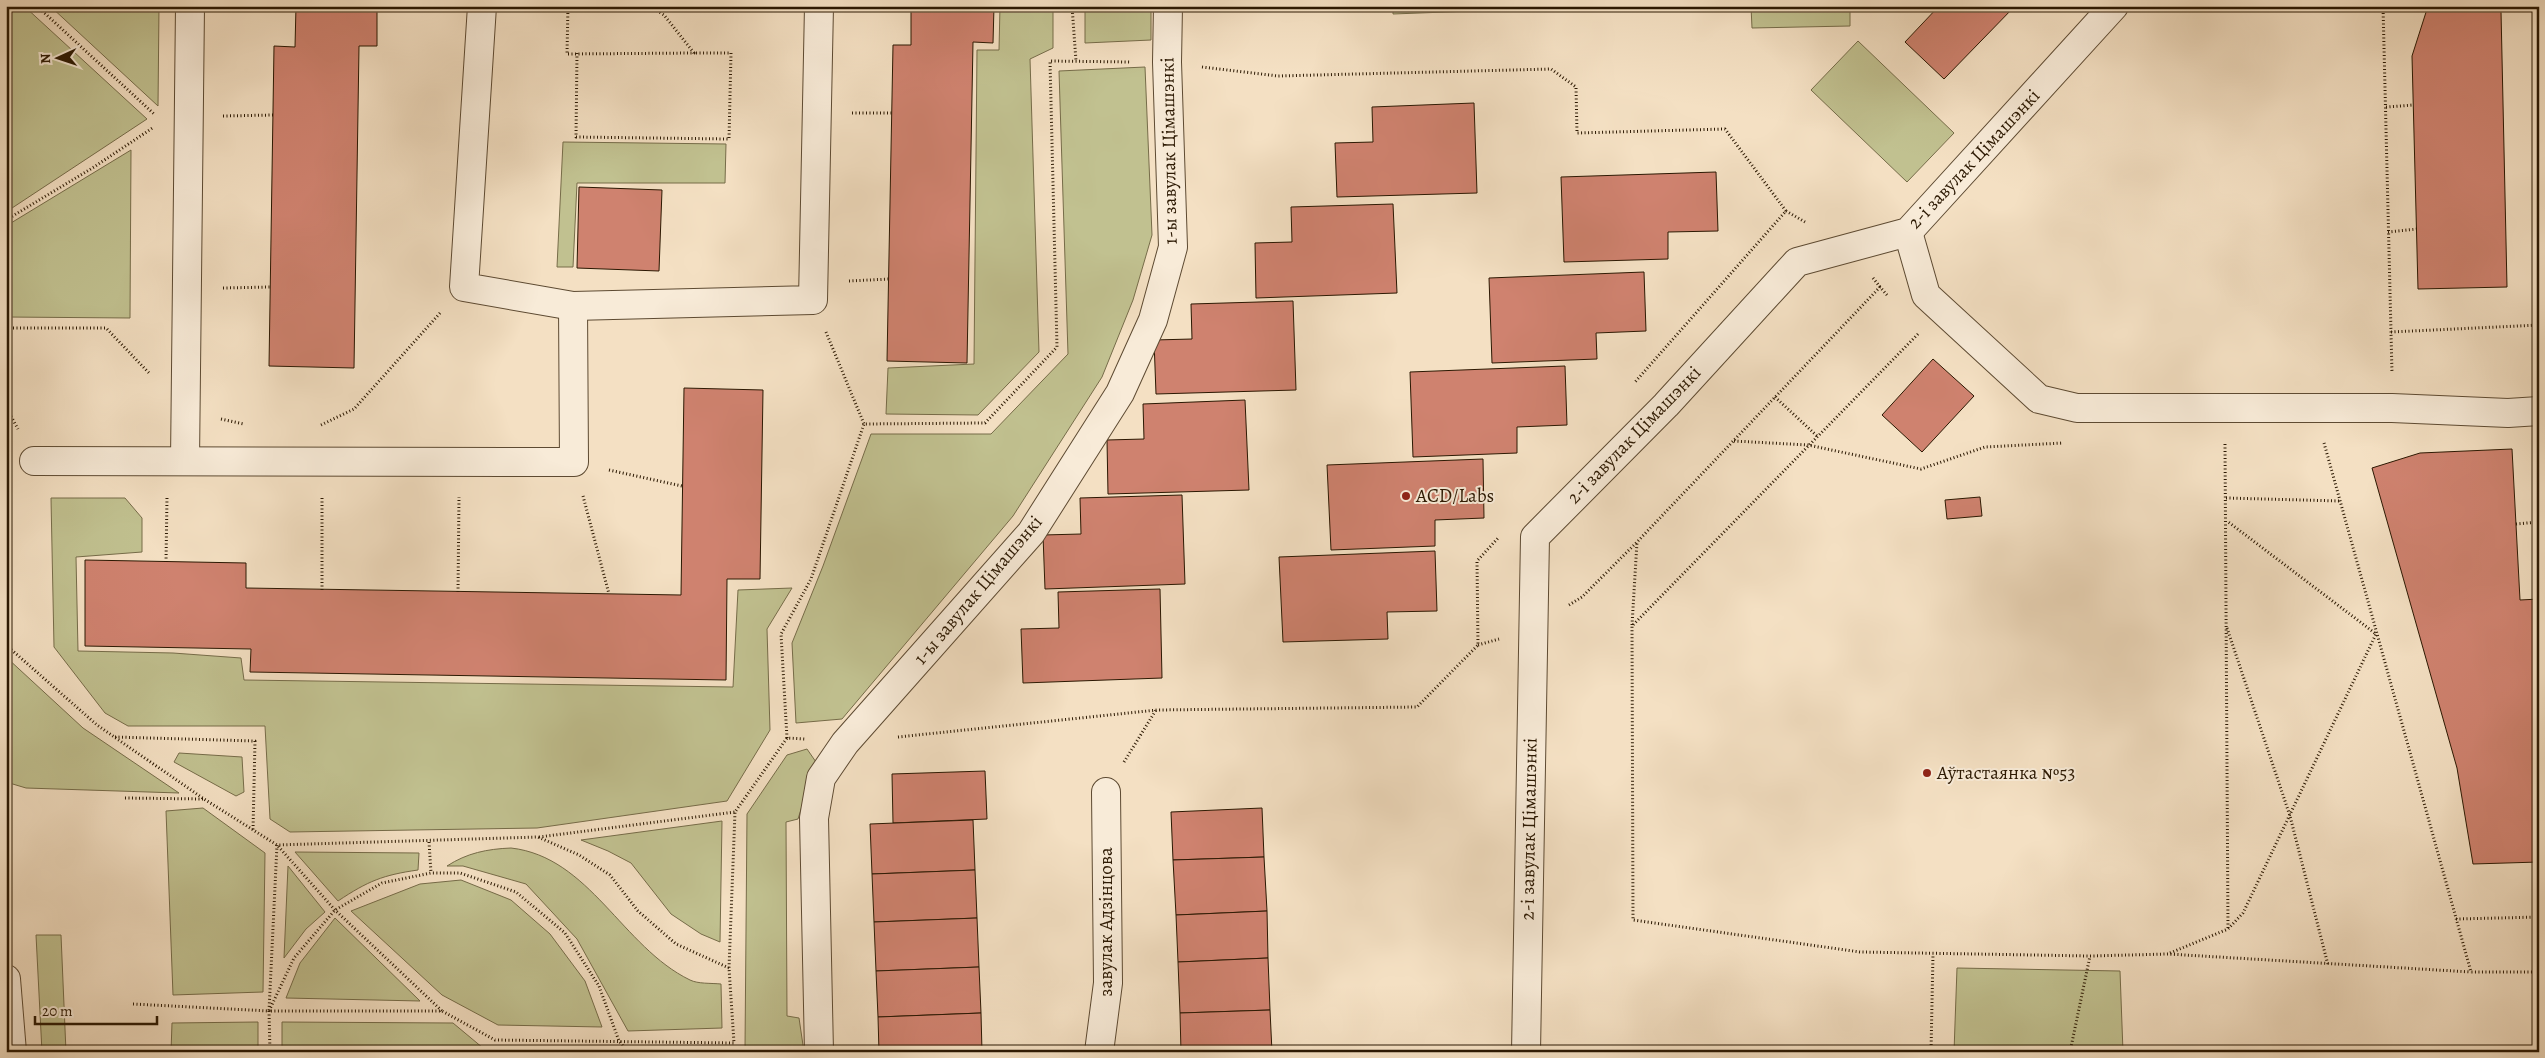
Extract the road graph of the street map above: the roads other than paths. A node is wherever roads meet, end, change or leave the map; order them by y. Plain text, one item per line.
1 (190, 6) edge
2 (482, 6) edge
3 (819, 6) edge
4 (1168, 6) edge
5 (2114, 6) edge
6 (1908, 232) junction
7 (573, 306) junction
8 (2539, 411) edge
9 (34, 460) dead end
10 (176, 461) junction
11 (1106, 792) road end
12 (6, 979) edge
13 (12, 1052) edge
14 (819, 1052) edge
15 (1098, 1052) edge
16 (1526, 1052) edge

1 - 10 street
2 - 7 street
3 - 7 street
4 - 14 street, 1-ы завулак Цімашэнкі
5 - 6 street, 2-і завулак Цімашэнкі
6 - 8 street
6 - 16 street, 2-і завулак Цімашэнкі
7 - 10 street
9 - 10 street
11 - 15 street, завулак Адзінцова
12 - 13 street

